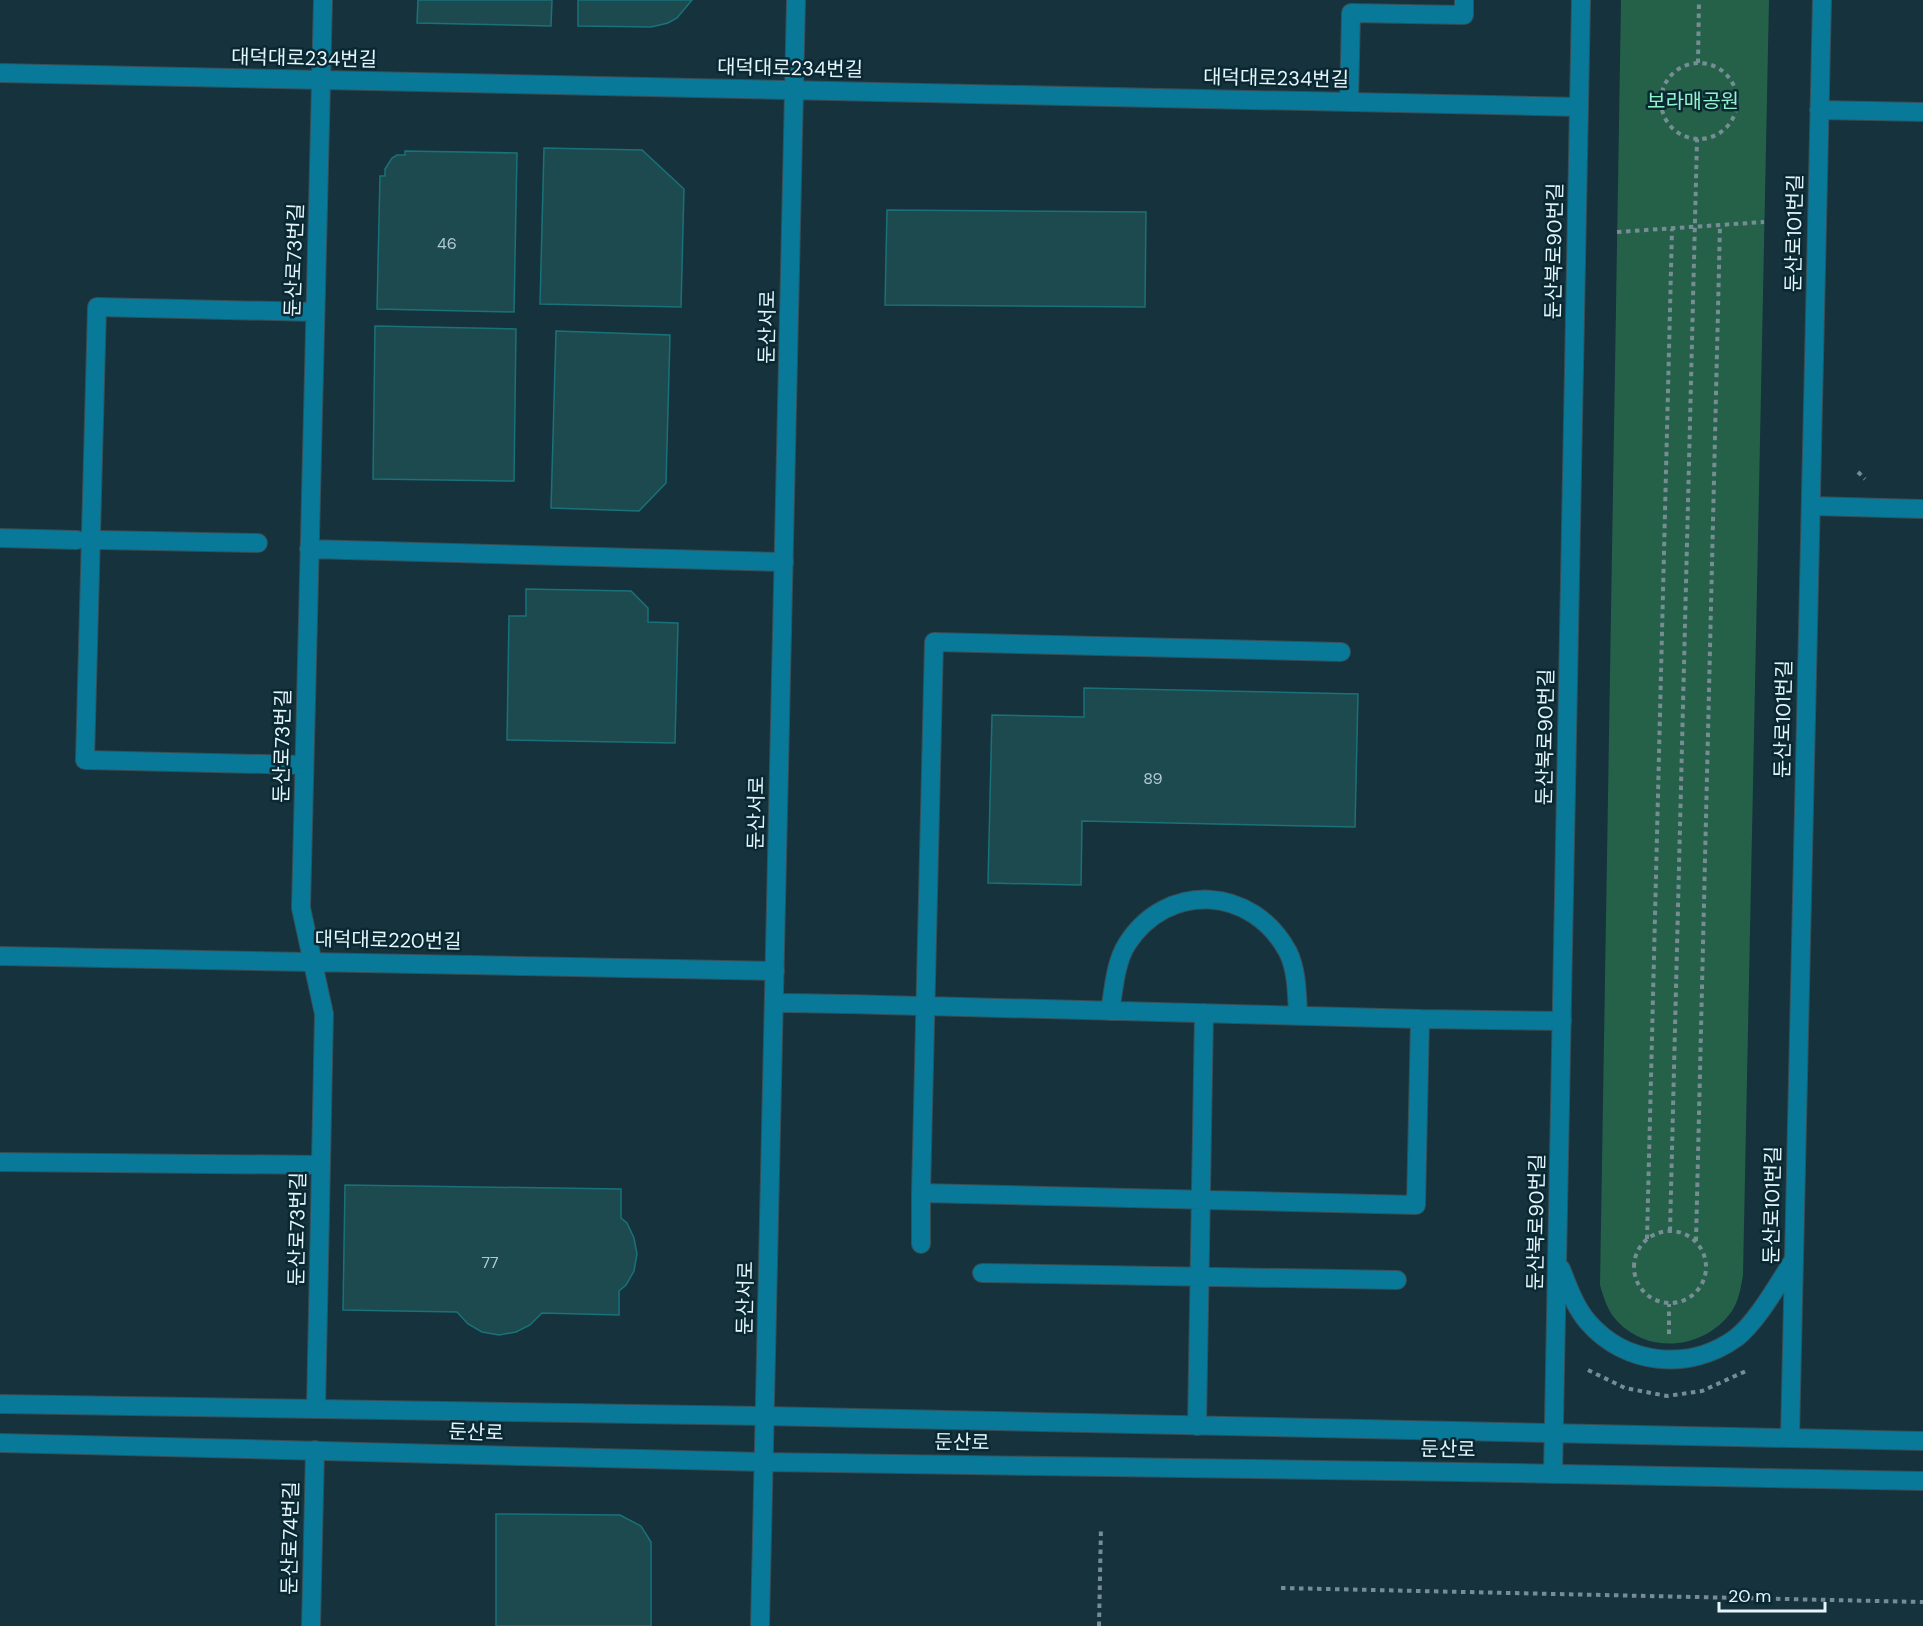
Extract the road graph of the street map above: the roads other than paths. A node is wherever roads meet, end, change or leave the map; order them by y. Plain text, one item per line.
1 (323, 0) edge
2 (796, 0) edge
3 (1464, 0) edge
4 (1581, 0) edge
5 (1822, 0) edge
6 (0, 73) edge
7 (321, 81) junction
8 (795, 90) junction
9 (1349, 102) junction
10 (1579, 107) junction
11 (1819, 110) junction
12 (1923, 112) edge
13 (315, 312) junction
14 (1810, 506) junction
15 (1923, 509) edge
16 (0, 538) edge
17 (77, 540) dead end
18 (100, 540) dead end
19 (258, 543) dead end
20 (309, 549) junction
21 (784, 562) junction
22 (1341, 652) dead end
23 (304, 765) junction
24 (0, 956) edge
25 (313, 961) junction
26 (775, 971) junction
27 (774, 1003) junction
28 (926, 1006) junction
29 (1110, 1011) junction
30 (1204, 1013) junction
31 (1298, 1015) junction
32 (1420, 1019) junction
33 (1562, 1021) junction
34 (0, 1162) edge
35 (321, 1165) junction
36 (921, 1193) junction
37 (1201, 1199) junction
38 (921, 1244) dead end
39 (1558, 1260) junction
40 (1794, 1260) junction
41 (982, 1273) dead end
42 (1200, 1277) junction
43 (1397, 1280) dead end
44 (0, 1404) edge
45 (316, 1409) junction
46 (765, 1416) junction
47 (1197, 1426) junction
48 (1554, 1433) junction
49 (1790, 1438) junction
50 (1923, 1441) edge
51 (0, 1443) edge
52 (315, 1450) junction
53 (764, 1462) junction
54 (1553, 1474) junction
55 (1923, 1481) edge
56 (311, 1626) edge
57 (760, 1626) edge

1 - 7 street, 둔산로73번길
2 - 8 street, 둔산서로
3 - 9 street
4 - 10 street, 둔산북로90번길
5 - 11 street, 둔산로101번길
6 - 7 street, 대덕대로234번길
7 - 8 street, 대덕대로234번길
7 - 13 street, 둔산로73번길
8 - 9 street, 대덕대로234번길
8 - 21 street, 둔산서로
9 - 10 street, 대덕대로234번길
10 - 33 street, 둔산북로90번길
11 - 12 street
11 - 14 street, 둔산로101번길
13 - 20 street, 둔산로73번길
13 - 23 street
14 - 15 street
14 - 40 street, 둔산로101번길
16 - 17 street
18 - 19 street
20 - 21 street
20 - 23 street, 둔산로73번길
21 - 26 street, 둔산서로
22 - 28 street
23 - 25 street, 둔산로73번길
24 - 25 street, 대덕대로220번길
25 - 26 street, 대덕대로220번길
25 - 35 street, 둔산로73번길
26 - 27 street, 둔산서로
27 - 28 street
27 - 46 street, 둔산서로
28 - 29 street
28 - 36 street
29 - 30 street
29 - 31 street
30 - 31 street
30 - 37 street
31 - 32 street
32 - 33 street
32 - 37 street
33 - 39 street, 둔산북로90번길
34 - 35 street
35 - 45 street, 둔산로73번길
36 - 37 street
36 - 38 street
37 - 42 street
39 - 40 street
39 - 48 street, 둔산북로90번길
40 - 49 street, 둔산로101번길
41 - 42 street
42 - 43 street
42 - 47 street
44 - 45 street, 둔산로
45 - 46 street, 둔산로
46 - 47 street, 둔산로
46 - 53 street, 둔산서로
47 - 48 street, 둔산로
48 - 49 street, 둔산로
48 - 54 street, 둔산북로90번길
49 - 50 street, 둔산로
51 - 52 street, 둔산로
52 - 53 street, 둔산로
52 - 56 street, 둔산로74번길
53 - 54 street, 둔산로
53 - 57 street, 둔산서로
54 - 55 street, 둔산로

